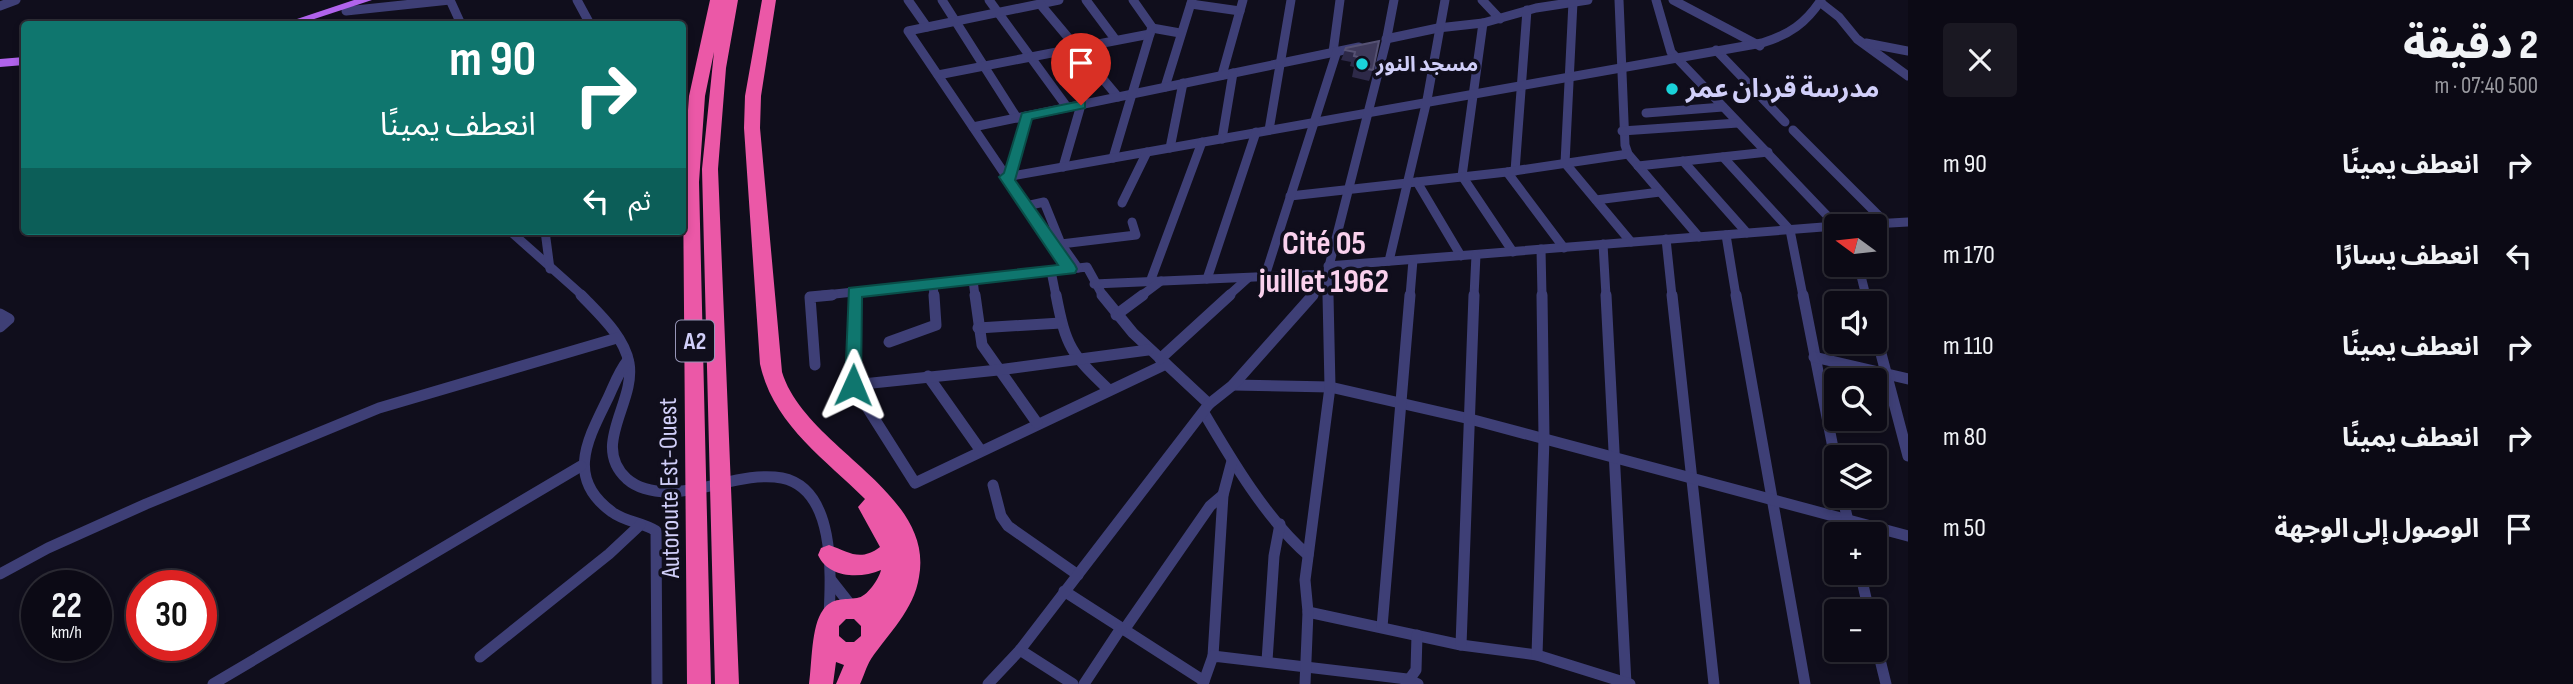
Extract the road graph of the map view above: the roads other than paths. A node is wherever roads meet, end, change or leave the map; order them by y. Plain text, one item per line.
1 (16, 0) edge
2 (366, 0) edge
3 (382, 0) edge
4 (450, 0) edge
5 (577, 0) edge
6 (717, 0) edge
7 (731, 0) edge
8 (761, 0) edge
9 (769, 0) edge
10 (909, 0) edge
11 (942, 0) edge
12 (989, 0) edge
13 (1059, 0) edge
14 (1086, 0) edge
15 (1133, 0) edge
16 (1144, 0) edge
17 (1243, 0) edge
18 (1291, 0) edge
19 (1340, 0) edge
20 (1394, 0) edge
21 (1445, 0) edge
22 (1482, 0) edge
23 (1527, 0) edge
24 (1588, 0) edge
25 (1619, 0) edge
26 (1656, 0) edge
27 (1673, 0) edge
28 (1572, 1) edge
29 (1821, 1) edge
30 (1191, 2) edge
31 (0, 4) edge
32 (1021, 4) edge
33 (1040, 4) junction
34 (1532, 9) junction
35 (1141, 10) junction
36 (346, 11) junction
37 (1240, 11) junction
38 (998, 12) junction
39 (1500, 19) junction
40 (298, 21) edge
41 (315, 21) edge
42 (459, 21) edge
43 (588, 21) edge
44 (956, 21) junction
45 (1483, 23) junction
46 (927, 27) junction
47 (1438, 28) junction
48 (1151, 31) junction
49 (1180, 33) junction
50 (1115, 39) junction
51 (1383, 41) junction
52 (1863, 43) junction
53 (1364, 46) edge
54 (1760, 46) junction
55 (1074, 47) junction
56 (1716, 50) junction
57 (1908, 51) edge
58 (1335, 52) junction
59 (1029, 57) junction
60 (1677, 57) junction
61 (21, 61) edge
62 (0, 63) edge
63 (1279, 64) junction
64 (983, 66) junction
65 (1622, 67) junction
66 (1233, 73) junction
67 (938, 75) junction
68 (1222, 75) junction
69 (1568, 76) junction
70 (1908, 76) edge
71 (1183, 83) junction
72 (1521, 85) junction
73 (1165, 87) junction
74 (1472, 93) junction
75 (1132, 94) junction
76 (1118, 97) junction
77 (1427, 100) junction
78 (1081, 105) junction
79 (1067, 107) junction
80 (1723, 107) junction
81 (1368, 113) junction
82 (1646, 113) dead end
83 (1022, 117) junction
84 (1785, 121) dead end
85 (1314, 123) junction
86 (1738, 123) junction
87 (973, 127) junction
88 (1269, 130) junction
89 (1793, 130) dead end
90 (1622, 131) junction
91 (1256, 132) junction
92 (1222, 138) junction
93 (1202, 142) junction
94 (1170, 148) junction
95 (1147, 152) junction
96 (1768, 152) junction
97 (1628, 154) junction
98 (1723, 157) junction
99 (1113, 158) junction
100 (1683, 161) junction
101 (1565, 163) junction
102 (1638, 166) junction
103 (1063, 167) junction
104 (1511, 172) junction
105 (1008, 176) junction
106 (1462, 176) junction
107 (1412, 182) junction
108 (1347, 190) junction
109 (1660, 192) junction
110 (1290, 196) junction
111 (1596, 200) junction
112 (1122, 203) dead end
113 (1026, 206) junction
114 (1826, 214) edge
115 (1877, 214) edge
116 (1132, 222) dead end
117 (1887, 223) edge
118 (1907, 225) edge
119 (1824, 227) edge
120 (1790, 230) junction
121 (1747, 233) junction
122 (514, 235) edge
123 (546, 235) edge
124 (1726, 235) junction
125 (1699, 237) junction
126 (1667, 239) junction
127 (1630, 242) junction
128 (1061, 244) junction
129 (1604, 244) junction
130 (1564, 248) junction
131 (1541, 249) junction
132 (1513, 252) junction
133 (1476, 254) junction
134 (1461, 256) junction
135 (1413, 260) junction
136 (1389, 261) junction
137 (550, 269) junction
138 (1074, 269) junction
139 (1051, 271) junction
140 (1327, 274) junction
141 (1265, 276) junction
142 (1248, 278) junction
143 (973, 279) junction
144 (1207, 279) junction
145 (1156, 282) junction
146 (933, 284) junction
147 (1094, 284) junction
148 (855, 292) junction
149 (0, 314) edge
150 (1116, 315) junction
151 (1061, 323) junction
152 (0, 327) edge
153 (978, 328) junction
154 (617, 338) junction
155 (889, 342) dead end
156 (1148, 350) junction
157 (1814, 357) junction
158 (628, 360) junction
159 (1077, 360) junction
160 (1163, 362) junction
161 (816, 365) dead end
162 (1861, 368) edge
163 (998, 370) junction
164 (1887, 374) edge
165 (928, 376) junction
166 (1887, 378) edge
167 (1908, 379) edge
168 (1233, 384) junction
169 (853, 385) junction
170 (1330, 387) junction
171 (1109, 390) junction
172 (1400, 403) junction
173 (1206, 409) junction
174 (1470, 419) junction
175 (1037, 424) junction
176 (1544, 438) junction
177 (1832, 445) edge
178 (981, 451) junction
179 (1908, 456) edge
180 (1615, 459) junction
181 (1232, 461) junction
182 (581, 466) junction
183 (1691, 478) junction
184 (993, 485) dead end
185 (1223, 495) junction
186 (1771, 501) junction
187 (1845, 508) edge
188 (1847, 520) junction
189 (1280, 524) junction
190 (640, 525) junction
191 (1908, 536) edge
192 (893, 550) junction
193 (830, 555) junction
194 (1308, 555) junction
195 (0, 574) edge
196 (1078, 575) junction
197 (831, 580) junction
198 (1064, 591) junction
199 (857, 609) junction
200 (1308, 612) junction
201 (1382, 627) junction
202 (1122, 629) junction
203 (828, 631) junction
204 (1417, 635) junction
205 (867, 645) junction
206 (1461, 645) junction
207 (1020, 650) junction
208 (1537, 655) junction
209 (1213, 656) junction
210 (480, 657) dead end
211 (1267, 662) junction
212 (1881, 662) edge
213 (1305, 666) junction
214 (1204, 682) edge
215 (1410, 682) edge
216 (213, 684) edge
217 (657, 684) edge
218 (699, 684) edge
219 (727, 684) edge
220 (821, 684) edge
221 (848, 684) edge
222 (988, 684) edge
223 (1073, 684) edge
224 (1084, 684) edge
225 (1305, 684) edge
226 (1627, 684) edge
227 (1714, 684) edge
228 (1805, 684) edge
229 (1886, 684) edge

1 - 31 street
2 - 40 main road
3 - 36 main road
4 - 36 street
4 - 42 street
5 - 43 street
6 - 218 highway, Autoroute Est-Ouest / A2
7 - 219 highway, Autoroute Est-Ouest / A2
8 - 192 highway
9 - 205 highway
10 - 46 street
11 - 44 street
12 - 38 street
13 - 33 street
14 - 50 street
15 - 35 street
16 - 35 street
17 - 37 street
18 - 63 street
19 - 58 street
20 - 51 street
21 - 47 street
22 - 39 street
23 - 34 street
24 - 28 street
25 - 65 street
26 - 60 street
27 - 54 street
28 - 34 street
28 - 69 street
29 - 52 street
29 - 54 street
30 - 37 street
30 - 49 street
32 - 33 street
32 - 38 street
33 - 55 street
34 - 39 street
34 - 72 street
35 - 48 street
36 - 41 main road
37 - 68 street
38 - 44 street
38 - 59 street
39 - 45 street
44 - 46 street
44 - 64 street
45 - 47 street
45 - 74 street
46 - 67 street
47 - 51 street
47 - 77 street
48 - 49 street
48 - 50 street
48 - 75 street
49 - 73 street
50 - 55 street
51 - 81 street
52 - 57 street
52 - 70 street
53 - 58 street
54 - 56 street
55 - 59 street
55 - 76 street
56 - 60 street
56 - 84 street
58 - 63 street
58 - 85 street
59 - 64 street
59 - 79 street
60 - 65 street
60 - 80 street
61 - 62 main road
63 - 66 street
63 - 88 street
64 - 67 street
64 - 83 street
65 - 69 street
65 - 90 street
66 - 68 street
66 - 92 street
67 - 87 street
68 - 71 street
69 - 72 street
69 - 101 street
71 - 73 street
71 - 94 street
72 - 74 street
72 - 104 street
73 - 75 street
74 - 77 street
74 - 106 street
75 - 76 street
75 - 99 street
76 - 78 street
77 - 81 street
77 - 107 street
78 - 79 street
78 - 103 street
79 - 83 street
80 - 82 street
80 - 86 street
81 - 85 street
81 - 108 street
83 - 87 street
83 - 105 street
85 - 88 street
85 - 110 street
86 - 90 street
86 - 96 street
87 - 105 street
88 - 91 street
89 - 115 street
90 - 97 street
91 - 92 street
91 - 144 street
92 - 93 street
93 - 94 street
93 - 145 street
94 - 95 street
95 - 99 street
95 - 112 street
96 - 98 street
96 - 114 street
97 - 101 street
97 - 102 street
98 - 100 street
98 - 120 street
99 - 103 street
100 - 102 street
100 - 121 street
101 - 104 street
101 - 111 street
102 - 109 street
103 - 105 street
104 - 106 street
104 - 130 street
105 - 113 street
106 - 107 street
106 - 132 street
107 - 108 street
107 - 134 street
107 - 136 street
108 - 110 street
108 - 140 street
109 - 111 street
109 - 125 street
110 - 141 street
111 - 127 street
113 - 128 street
113 - 138 street
116 - 128 street
117 - 118 street
119 - 120 street
120 - 121 street
120 - 157 street
121 - 124 street
122 - 137 street
123 - 137 street
124 - 125 street
124 - 186 street
125 - 126 street
126 - 127 street
126 - 183 street
127 - 129 street
128 - 138 street
129 - 130 street
129 - 180 street
130 - 131 street
131 - 132 street
131 - 176 street
132 - 133 street
133 - 134 street
133 - 174 street
134 - 135 street
135 - 136 street
135 - 172 street
136 - 140 street
137 - 154 street
138 - 139 street
138 - 147 street
139 - 143 street
139 - 151 street
140 - 141 street
140 - 168 street
140 - 170 street
141 - 142 street
142 - 144 street
142 - 160 street
143 - 146 street
143 - 153 street
144 - 145 street
145 - 147 street
145 - 150 street
146 - 148 street
146 - 155 street
147 - 150 street
148 - 161 street
148 - 169 street
149 - 152 street
150 - 156 street
151 - 153 street
151 - 159 street
153 - 163 street
154 - 158 street
154 - 195 street
156 - 159 street
156 - 160 street
157 - 162 street
157 - 177 street
158 - 182 street
158 - 193 street
159 - 163 street
159 - 171 street
160 - 171 street
160 - 173 street
163 - 165 street
163 - 175 street
164 - 167 street
165 - 169 street
165 - 178 street
166 - 179 street
168 - 170 street
168 - 173 street
169 - 178 street
170 - 172 street
170 - 194 street
171 - 175 street
172 - 174 street
172 - 201 street
173 - 181 street
173 - 196 street
174 - 176 street
174 - 206 street
175 - 178 street
176 - 180 street
176 - 208 street
180 - 183 street
180 - 226 street
181 - 185 street
181 - 189 street
182 - 190 street
182 - 216 street
183 - 186 street
183 - 227 street
184 - 196 street
185 - 202 street
185 - 209 street
186 - 188 street
186 - 228 street
187 - 188 street
188 - 191 street
189 - 194 street
189 - 211 street
190 - 210 street
190 - 217 street
192 - 193 highway
192 - 199 highway
193 - 197 street
194 - 200 street
196 - 198 street
197 - 199 street
197 - 203 street
198 - 202 street
198 - 207 street
199 - 203 highway
199 - 205 highway
200 - 201 street
200 - 213 street
201 - 204 street
202 - 214 street
202 - 224 street
203 - 205 highway
203 - 220 highway
204 - 206 street
204 - 215 street
205 - 221 highway
206 - 208 street
207 - 222 street
207 - 223 street
208 - 226 street
209 - 211 street
209 - 214 street
211 - 213 street
212 - 229 street
213 - 215 street
213 - 225 street

